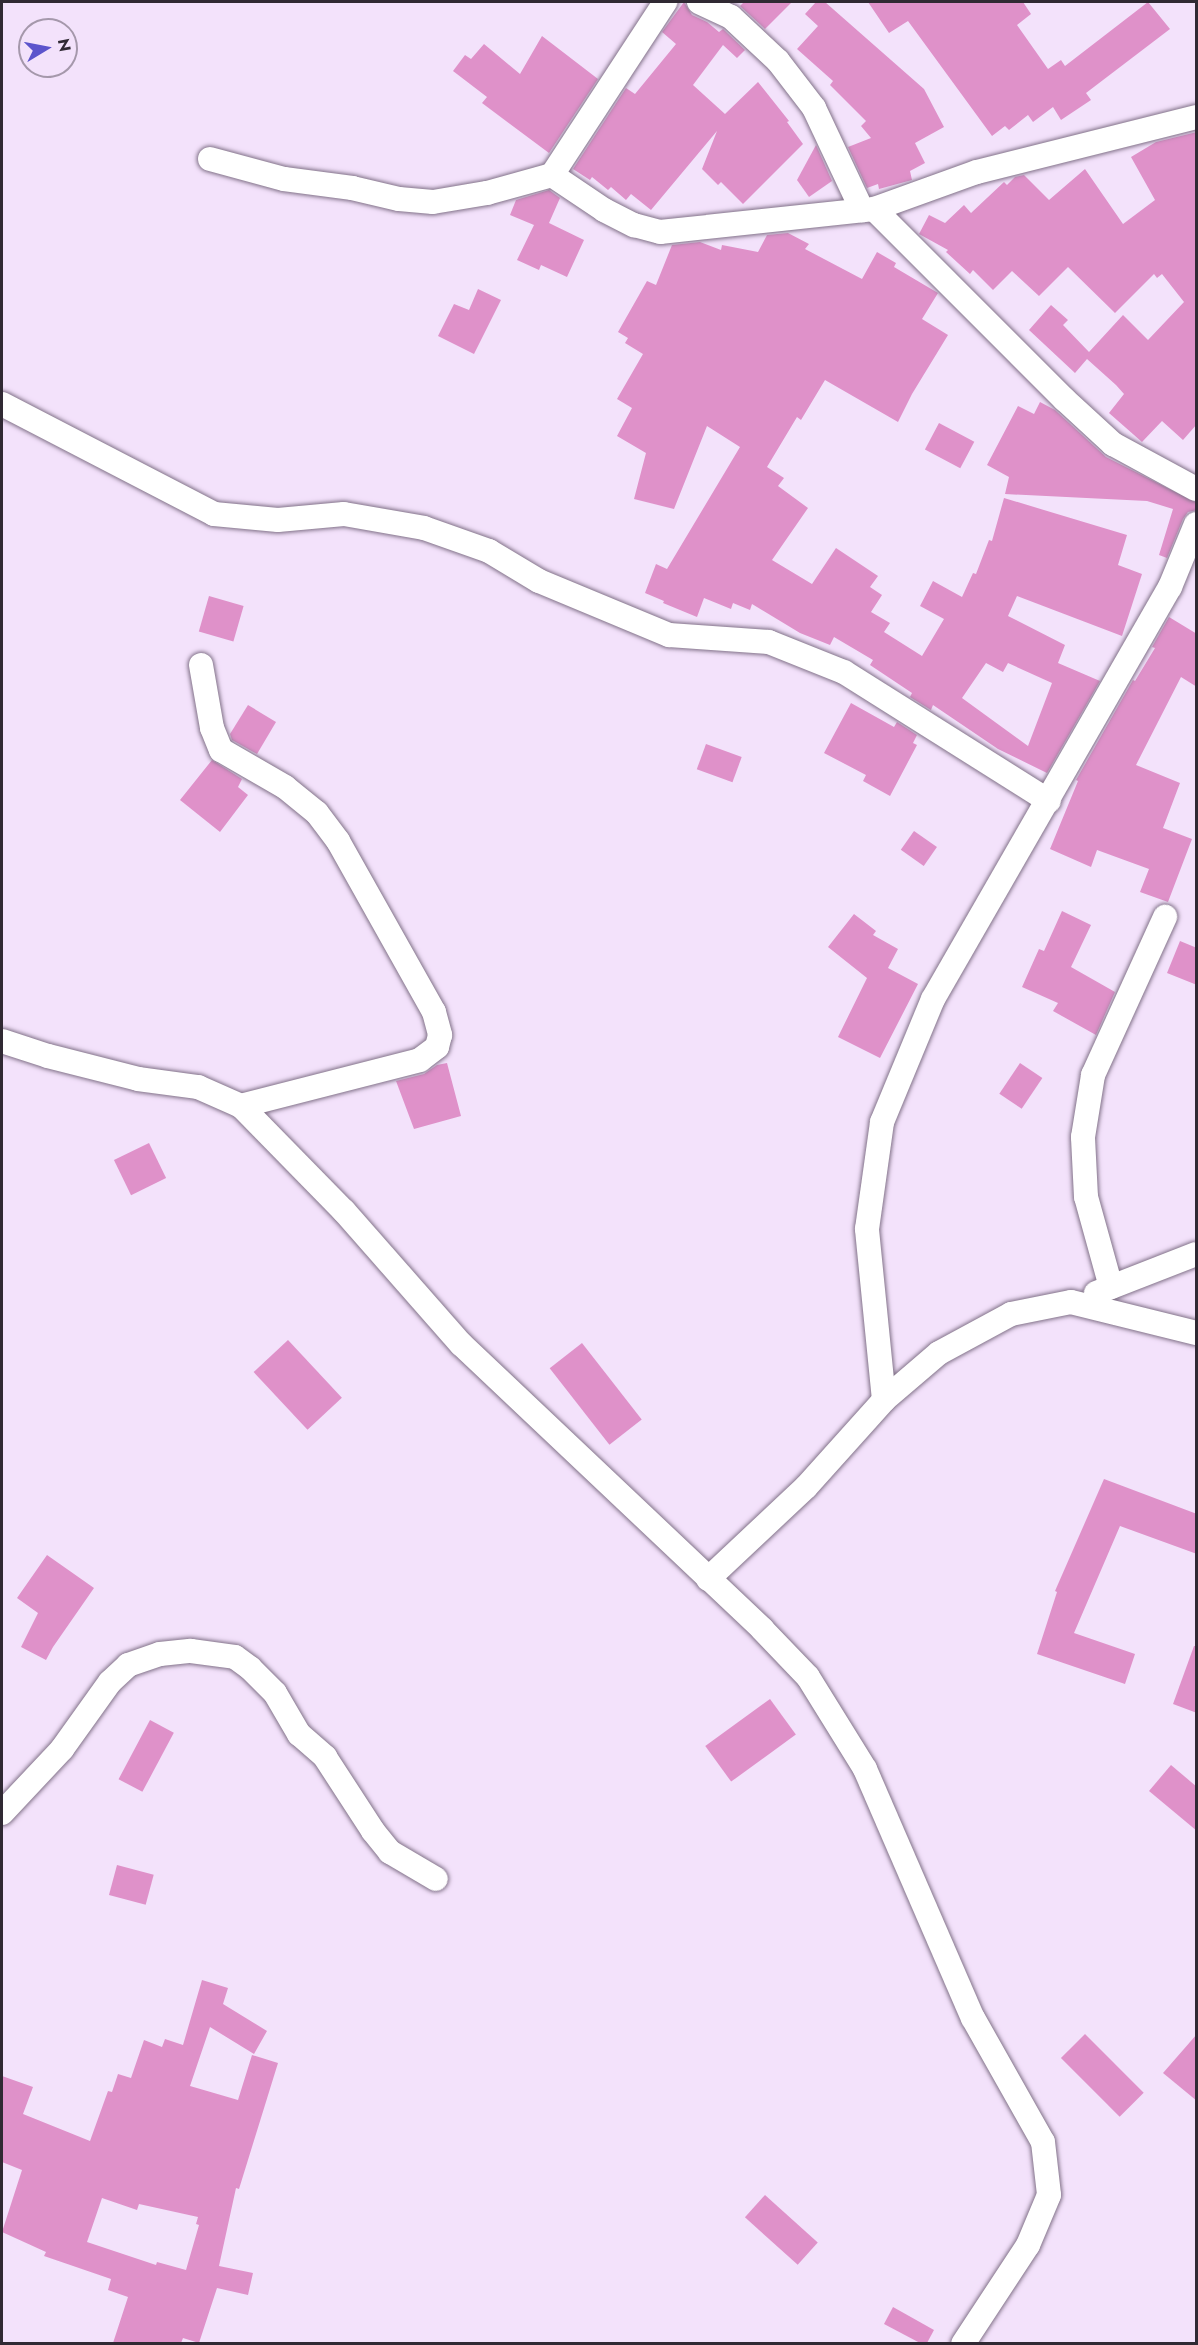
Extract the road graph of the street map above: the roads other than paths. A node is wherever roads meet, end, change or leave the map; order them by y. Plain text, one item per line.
1 (665, 2) edge
2 (699, 2) edge
3 (1197, 117) edge
4 (210, 159) dead end
5 (552, 176) junction
6 (868, 209) junction
7 (2, 404) edge
8 (1197, 489) edge
9 (1197, 524) edge
10 (201, 665) dead end
11 (1049, 801) junction
12 (1166, 917) dead end
13 (2, 1041) edge
14 (241, 1106) junction
15 (1197, 1254) edge
16 (1111, 1287) junction
17 (1071, 1302) junction
18 (1197, 1333) edge
19 (884, 1400) junction
20 (708, 1579) junction
21 (2, 1813) edge
22 (436, 1879) dead end
23 (963, 2343) edge

1 - 5 street
2 - 6 street
3 - 6 street
4 - 5 street
5 - 6 street
6 - 8 street
7 - 11 street
9 - 11 street
10 - 14 street
11 - 19 street
12 - 16 street
13 - 14 street
14 - 20 street
15 - 16 street
16 - 17 street
17 - 18 street
17 - 19 street
19 - 20 street
20 - 23 street
21 - 22 street

